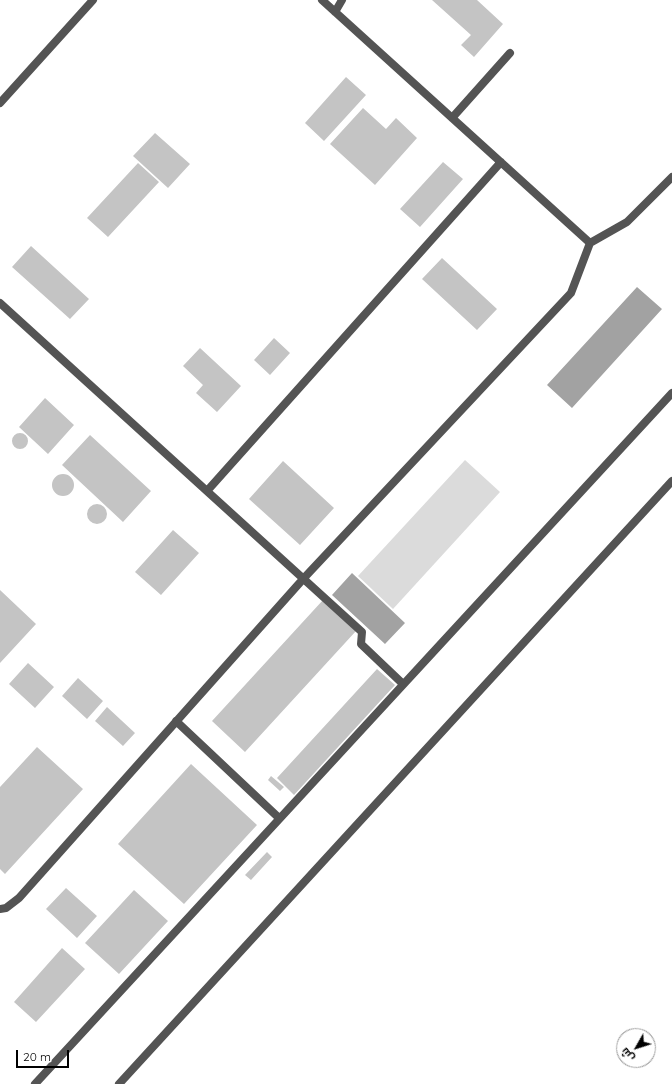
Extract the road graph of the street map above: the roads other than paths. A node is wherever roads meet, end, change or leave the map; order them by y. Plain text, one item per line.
1 (93, 0) edge
2 (322, 0) edge
3 (342, 0) edge
4 (335, 12) junction
5 (510, 53) dead end
6 (0, 103) edge
7 (452, 118) junction
8 (501, 162) junction
9 (672, 177) edge
10 (590, 243) junction
11 (0, 303) edge
12 (672, 393) edge
13 (672, 480) edge
14 (207, 491) junction
15 (304, 578) junction
16 (404, 684) junction
17 (176, 721) junction
18 (279, 818) junction
19 (0, 909) edge
20 (35, 1084) edge
21 (119, 1084) edge

1 - 6 street
2 - 4 street
3 - 4 street
4 - 7 street
5 - 7 street
7 - 8 street
8 - 10 street
8 - 14 street
9 - 10 street
10 - 15 street
11 - 14 street
12 - 16 street
13 - 21 street
14 - 15 street
15 - 16 street
15 - 17 street
16 - 18 street
17 - 18 street
17 - 19 street
18 - 20 street

